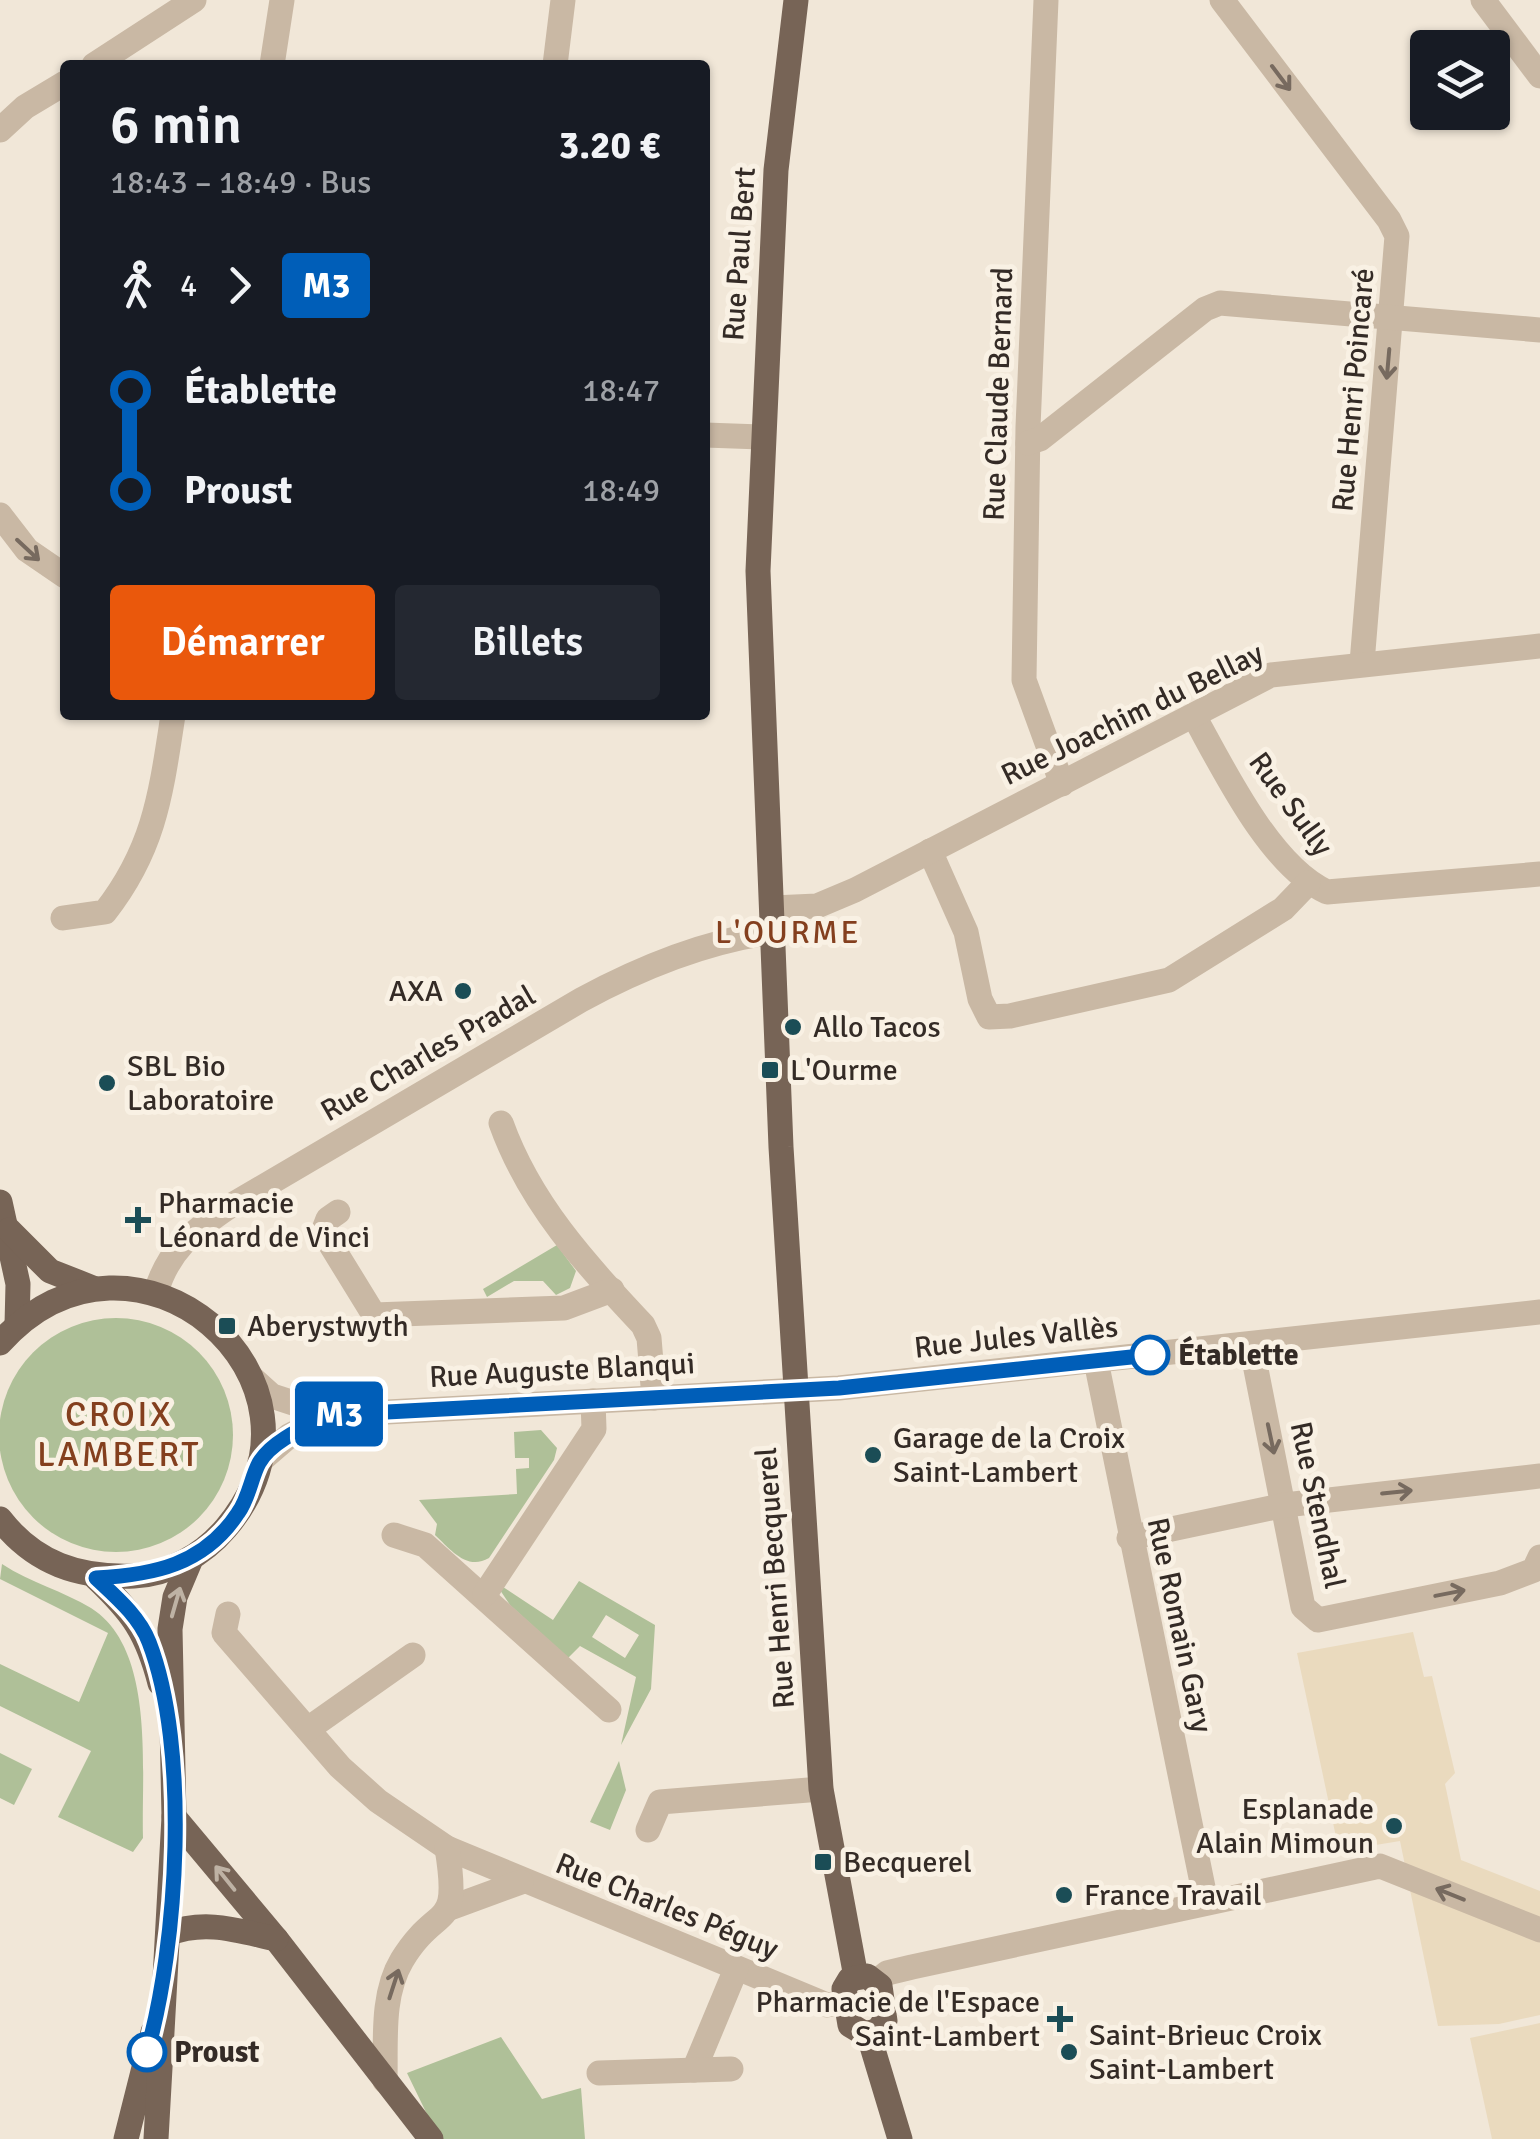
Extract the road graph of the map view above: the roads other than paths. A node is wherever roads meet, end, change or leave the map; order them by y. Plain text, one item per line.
1 (194, 0) edge
2 (282, 0) edge
3 (563, 0) edge
4 (796, 0) edge
5 (1046, 0) edge
6 (1222, 0) edge
7 (1483, 0) edge
8 (102, 60) edge
9 (273, 60) edge
10 (555, 60) edge
11 (1540, 76) edge
12 (60, 87) edge
13 (0, 130) edge
14 (1393, 318) junction
15 (1540, 330) edge
16 (710, 435) edge
17 (760, 437) junction
18 (1028, 443) junction
19 (0, 515) edge
20 (60, 573) edge
21 (1540, 646) edge
22 (1362, 663) junction
23 (1194, 716) junction
24 (172, 720) edge
25 (1062, 784) junction
26 (930, 851) junction
27 (1540, 874) edge
28 (1308, 883) junction
29 (63, 918) dead end
30 (774, 920) junction
31 (501, 1123) dead end
32 (0, 1202) edge
33 (338, 1212) dead end
34 (4, 1232) edge
35 (94, 1288) junction
36 (612, 1290) junction
37 (156, 1292) junction
38 (1540, 1312) edge
39 (6, 1337) edge
40 (1252, 1344) junction
41 (1096, 1361) junction
42 (252, 1378) junction
43 (798, 1390) junction
44 (654, 1398) junction
45 (593, 1401) junction
46 (330, 1415) junction
47 (260, 1462) junction
48 (1540, 1476) edge
49 (1285, 1505) junction
50 (0, 1519) edge
51 (394, 1535) dead end
52 (1129, 1538) junction
53 (1540, 1557) edge
54 (191, 1560) junction
55 (96, 1578) junction
56 (485, 1594) junction
57 (228, 1614) dead end
58 (413, 1654) dead end
59 (609, 1710) dead end
60 (168, 1717) junction
61 (308, 1729) junction
62 (821, 1788) junction
63 (174, 1817) junction
64 (648, 1830) dead end
65 (447, 1848) junction
66 (521, 1882) junction
67 (1206, 1902) junction
68 (450, 1908) junction
69 (1540, 1930) edge
70 (168, 1934) junction
71 (276, 1939) junction
72 (736, 1969) junction
73 (866, 1979) junction
74 (162, 1998) junction
75 (846, 2002) junction
76 (868, 2034) junction
77 (731, 2069) dead end
78 (694, 2070) junction
79 (599, 2073) dead end
80 (385, 2081) junction
81 (125, 2138) edge
82 (156, 2139) edge
83 (431, 2139) edge
84 (900, 2139) edge

1 - 8 street
2 - 9 street
3 - 10 street
4 - 17 main road, Rue Paul Bert
5 - 18 street, Rue Claude Bernard
6 -> 14 street, Rue Henri Poincaré
7 - 11 street
12 - 13 street
14 - 15 street
14 - 18 street
14 -> 22 street, Rue Henri Poincaré
16 - 17 street
17 - 30 main road, Rue Paul Bert
18 - 25 street, Rue Claude Bernard
19 -> 20 street
21 - 22 street, Rue Joachim du Bellay
22 - 23 street, Rue Joachim du Bellay
23 - 25 street, Rue Joachim du Bellay
23 - 28 street, Rue Sully
24 - 29 street
25 - 26 street, Rue Joachim du Bellay
26 - 28 street
26 - 30 street, Rue Joachim du Bellay
27 - 28 street, Rue Sully
30 - 37 street, Rue Charles Pradal
30 - 43 main road, Rue Henri Becquerel
31 - 36 street
32 - 34 main road
33 - 36 street
34 - 35 main road
34 - 39 main road
35 - 37 main road
35 - 39 main road
36 - 44 street
37 - 42 main road
38 - 40 street, Rue Jules Vallès
40 - 41 street, Rue Jules Vallès
40 -> 49 street, Rue Stendhal
41 - 43 street, Rue Jules Vallès
41 - 52 street, Rue Romain Gary
42 - 46 street, Rue Auguste Blanqui
42 - 47 main road
43 - 44 street, Rue Auguste Blanqui
43 - 62 main road, Rue Henri Becquerel
44 - 45 street, Rue Auguste Blanqui
45 - 46 street, Rue Auguste Blanqui
45 - 56 street
46 - 47 street, Rue Auguste Blanqui
47 - 54 main road
49 -> 48 street
49 - 52 street
49 -> 53 street, Rue Stendhal
50 - 55 main road
51 - 56 street
52 - 67 street, Rue Romain Gary
54 - 55 main road
60 -> 54 main road
55 - 60 main road
56 - 59 street
57 - 61 street, Rue Charles Péguy
58 - 61 street
60 - 63 main road
61 - 65 street, Rue Charles Péguy
62 - 64 street
62 - 73 main road, Rue Henri Becquerel
63 - 70 main road
71 -> 63 main road
65 - 66 street, Rue Charles Péguy
65 - 68 street
66 - 68 street, Rue Charles Péguy
66 - 72 street, Rue Charles Péguy
69 -> 67 street
67 - 73 street
80 -> 68 street, Rue Charles Péguy
70 - 71 main road
70 - 74 main road
71 - 80 main road
72 - 75 street, Rue Charles Péguy
72 - 78 street
73 - 75 main road
73 - 76 main road, Rue Henri Becquerel
74 - 81 main road
74 - 82 main road
75 - 76 main road
76 - 84 main road
77 - 78 street
78 - 79 street
80 - 83 main road

